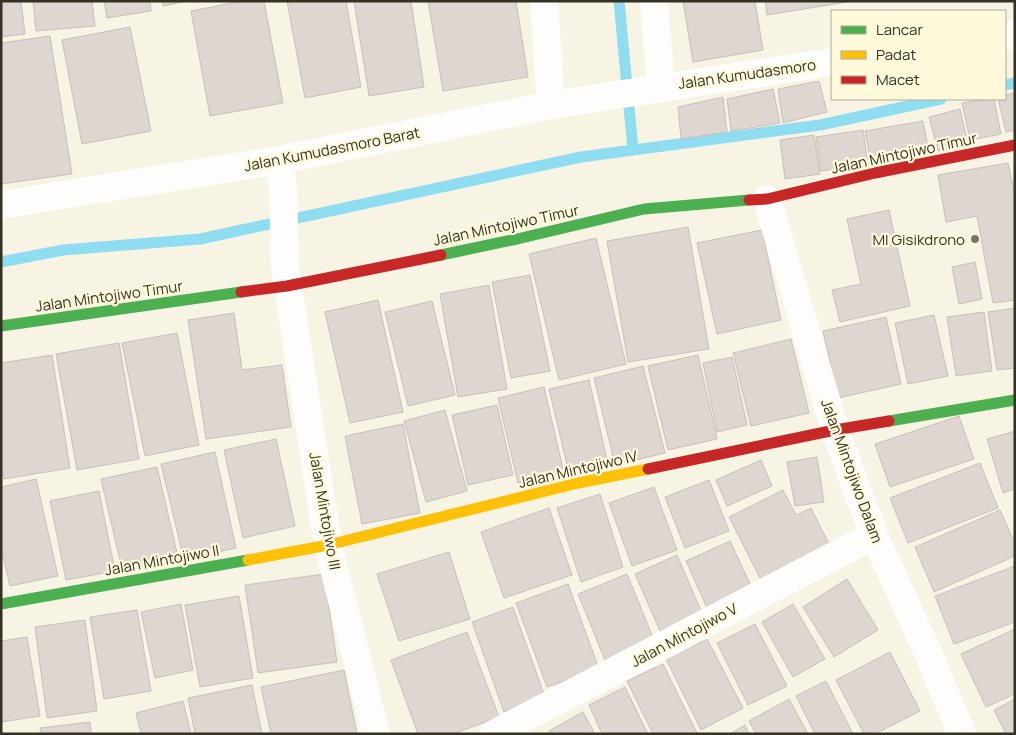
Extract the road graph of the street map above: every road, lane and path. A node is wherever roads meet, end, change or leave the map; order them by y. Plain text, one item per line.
1 (544, 1) edge
2 (654, 1) edge
3 (831, 62) edge
4 (654, 88) junction
5 (551, 105) junction
6 (1015, 145) edge
7 (280, 160) junction
8 (767, 198) junction
9 (1, 204) edge
10 (286, 277) junction
11 (1, 326) edge
12 (1015, 400) edge
13 (835, 430) junction
14 (874, 535) junction
15 (328, 545) junction
16 (1, 604) edge
17 (376, 734) edge
18 (494, 734) edge
19 (962, 734) edge

1 - 5 street
2 - 4 street
3 - 4 street, Jalan Kumudasmoro
4 - 5 street, Jalan Kumudasmoro Barat
5 - 7 street, Jalan Kumudasmoro Barat
6 - 8 street, Jalan Mintojiwo Timur
7 - 9 street, Jalan Kumudasmoro Barat
7 - 10 street, Jalan Mintojiwo III
8 - 10 street, Jalan Mintojiwo Timur
8 - 13 street, Jalan Mintojiwo Dalam
10 - 11 street, Jalan Mintojiwo Timur
10 - 15 street, Jalan Mintojiwo III
12 - 13 street, Jalan Mintojiwo IV
13 - 14 street, Jalan Mintojiwo Dalam
13 - 15 street, Jalan Mintojiwo IV
14 - 18 street, Jalan Mintojiwo V
14 - 19 street, Jalan Mintojiwo Dalam
15 - 16 street, Jalan Mintojiwo II
15 - 17 street, Jalan Mintojiwo III

